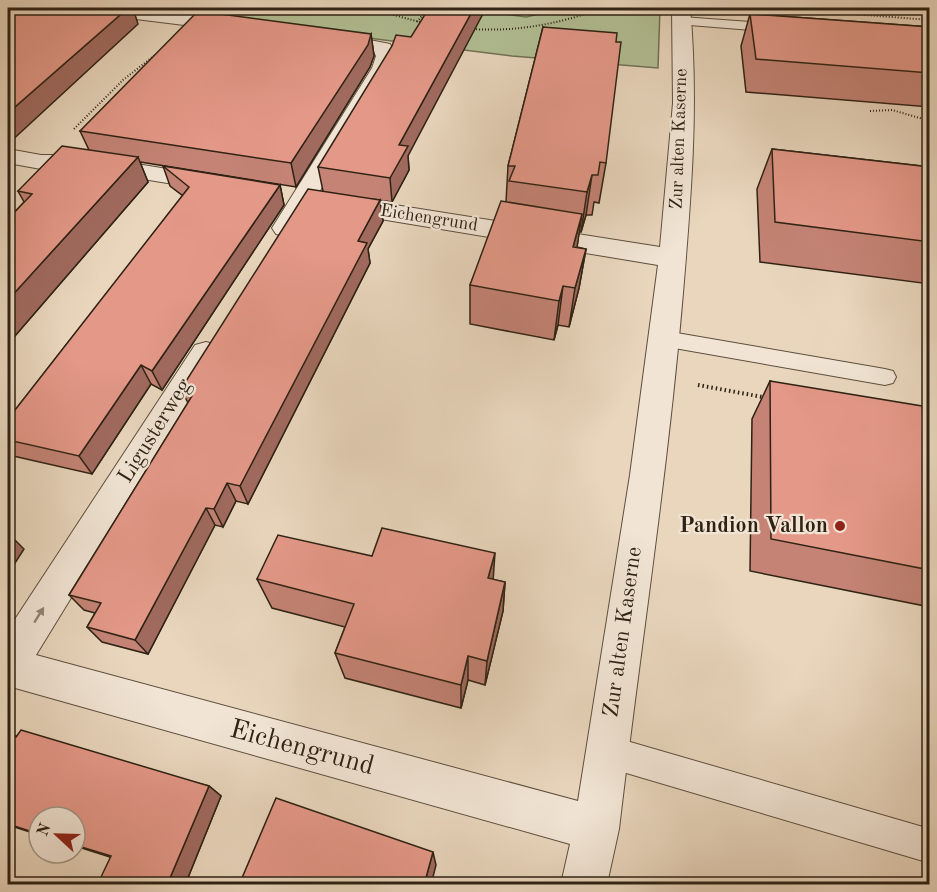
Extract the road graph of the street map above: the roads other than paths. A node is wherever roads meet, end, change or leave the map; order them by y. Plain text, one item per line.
1 (95, 8) edge
2 (681, 13) edge
3 (797, 20) edge
4 (249, 27) edge
5 (307, 35) edge
6 (8, 156) edge
7 (234, 187) edge
8 (292, 197) junction
9 (271, 249) edge
10 (672, 258) junction
11 (220, 330) edge
12 (665, 339) junction
13 (885, 377) dead end
14 (8, 666) edge
15 (606, 751) junction
16 (596, 829) junction
17 (930, 846) edge
18 (584, 885) edge

1 - 4 street
2 - 3 lane
2 - 10 street, Zur alten Kaserne
5 - 8 street
6 - 7 street
8 - 9 street
8 - 10 street, Eichengrund
10 - 12 street, Zur alten Kaserne
14 -> 11 street, Ligusterweg
12 - 13 lane
12 - 15 street, Zur alten Kaserne
14 - 16 street, Eichengrund
15 - 16 street, Zur alten Kaserne
15 - 17 lane
16 - 18 street, Zur alten Kaserne

